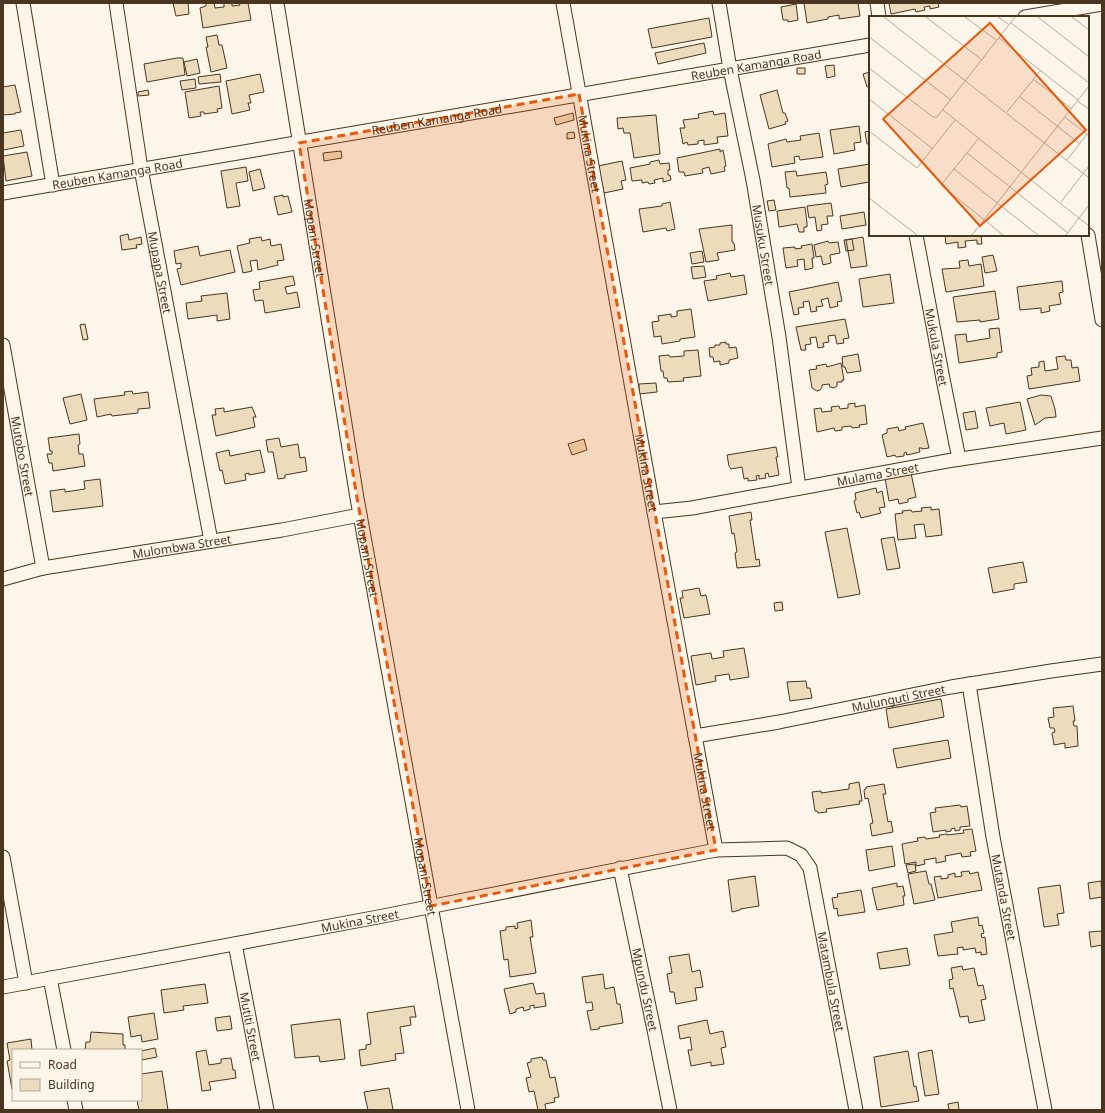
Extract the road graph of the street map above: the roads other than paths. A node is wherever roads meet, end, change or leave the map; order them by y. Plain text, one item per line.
1 (23, 3) edge
2 (116, 3) edge
3 (277, 3) edge
4 (563, 3) edge
5 (719, 3) edge
6 (876, 3) edge
7 (1102, 4) edge
8 (1050, 11) edge
9 (879, 16) edge
10 (1029, 16) edge
11 (869, 45) edge
12 (730, 69) junction
13 (579, 94) junction
14 (299, 143) junction
15 (141, 169) junction
16 (53, 185) junction
17 (3, 193) edge
18 (916, 236) edge
19 (1088, 236) edge
20 (1102, 320) edge
21 (3, 345) edge
22 (1102, 438) edge
23 (959, 459) junction
24 (799, 488) junction
25 (654, 512) junction
26 (360, 515) junction
27 (210, 542) junction
28 (43, 568) junction
29 (3, 579) edge
30 (1102, 664) edge
31 (969, 684) junction
32 (695, 736) junction
33 (716, 850) junction
34 (801, 855) joint
35 (3, 857) edge
36 (620, 868) junction
37 (431, 906) junction
38 (235, 944) junction
39 (50, 978) junction
40 (26, 983) junction
41 (3, 987) edge
42 (64, 1049) edge
43 (267, 1110) edge
44 (468, 1110) edge
45 (670, 1110) edge
46 (856, 1110) edge
47 (1045, 1110) edge

1 - 16 street
2 - 15 street, Mupapa Street
3 - 14 street, Mopani Street
4 - 13 street, Mukina Street
5 - 12 street, Musuku Street
6 - 9 street
7 - 8 street
8 - 10 street
11 - 12 street, Reuben Kamanga Road
12 - 13 street, Reuben Kamanga Road
12 - 24 street, Musuku Street
13 - 14 street, Reuben Kamanga Road
13 - 25 street, Mukina Street
14 - 15 street, Reuben Kamanga Road
14 - 26 street, Mopani Street
15 - 16 street, Reuben Kamanga Road
15 - 27 street, Mupapa Street
16 - 17 street, Reuben Kamanga Road
18 - 23 street, Mukula Street
19 - 20 street
21 - 28 street, Mutobo Street
22 - 23 street, Mulama Street
23 - 24 street, Mulama Street
24 - 25 street, Mulama Street
25 - 32 street, Mukina Street
26 - 27 street, Mulombwa Street
26 - 37 street, Mopani Street
27 - 28 street, Mulombwa Street
28 - 29 street, Mulombwa Street
30 - 31 street, Mulunguti Street
31 - 32 street, Mulunguti Street
31 - 47 street, Mutanda Street
32 - 33 street, Mukina Street
33 - 34 street, Mukina Street
33 - 36 street, Mukina Street
34 - 46 street, Matambula Street
35 - 40 street
36 - 37 street, Mukina Street
36 - 45 street, Mpundu Street
37 - 38 street, Mukina Street
37 - 44 street, Mopani Street
38 - 39 street, Mukina Street
38 - 43 street, Mutiti Street
39 - 40 street, Mukina Street
39 - 42 street
40 - 41 street, Mukina Street

